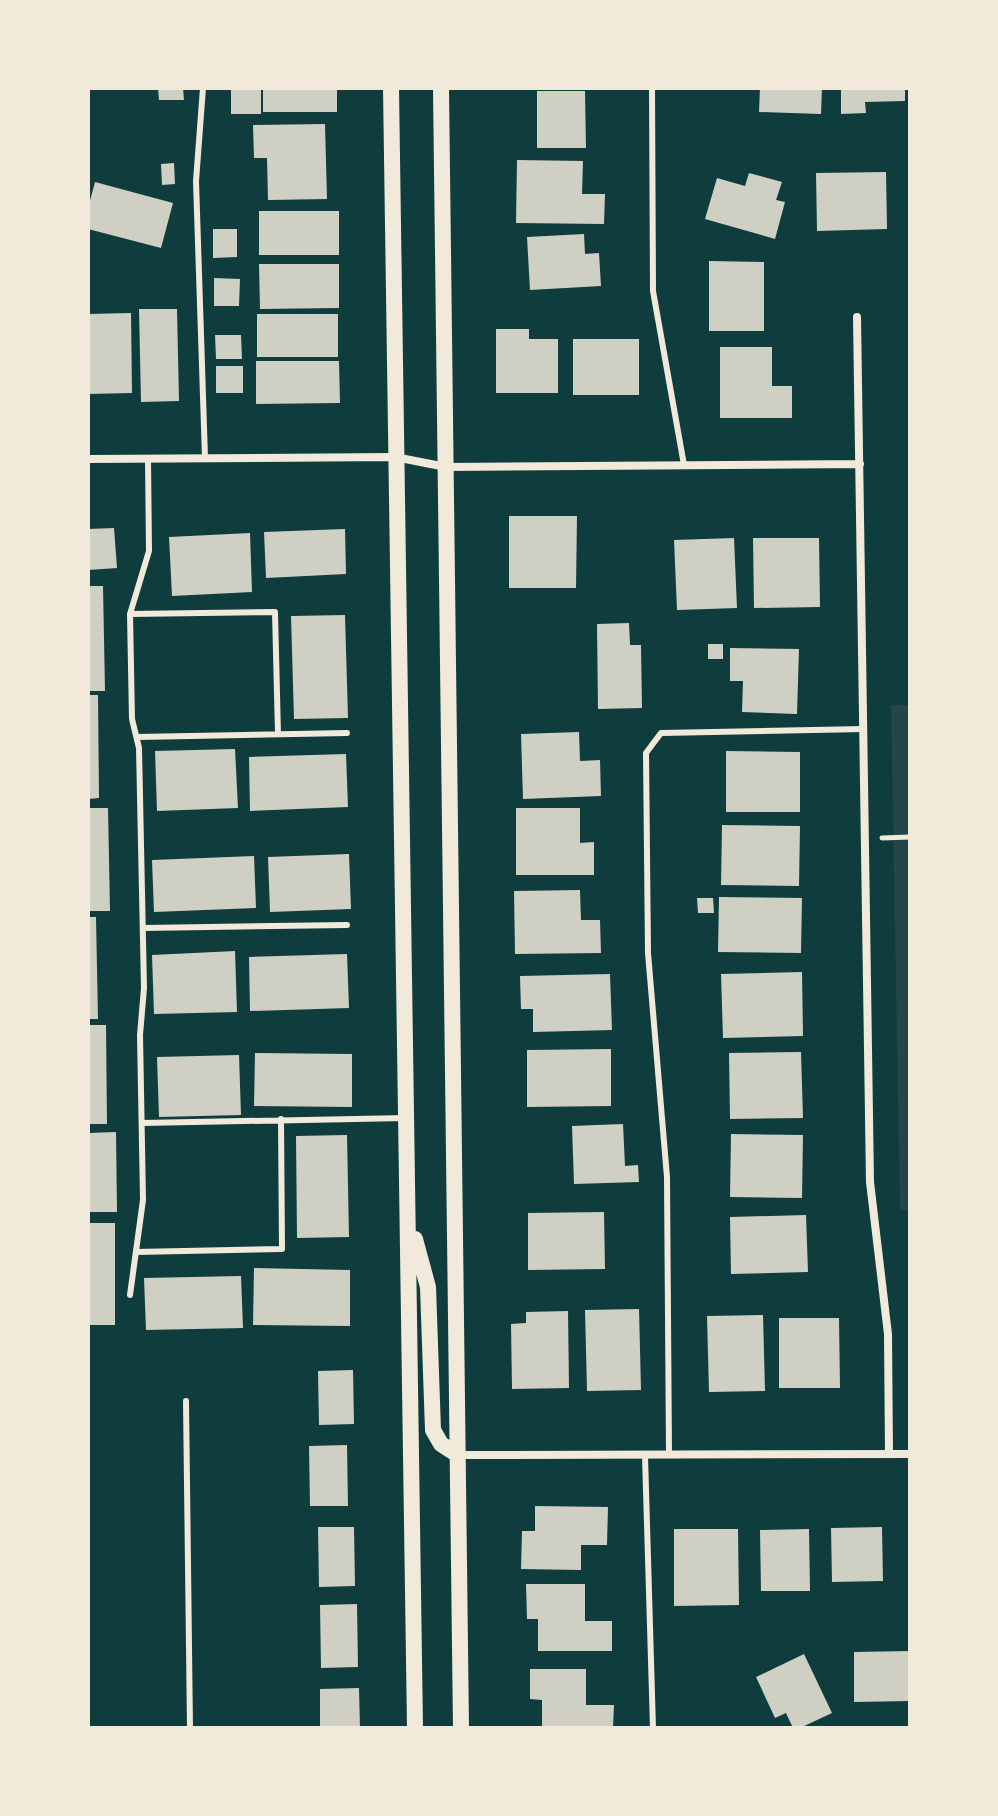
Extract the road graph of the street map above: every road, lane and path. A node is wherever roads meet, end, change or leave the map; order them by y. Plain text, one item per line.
1 (203, 88) edge
2 (391, 88) edge
3 (441, 88) edge
4 (652, 88) edge
5 (857, 317) dead end
6 (395, 457) junction
7 (205, 458) junction
8 (88, 459) edge
9 (148, 459) junction
10 (860, 464) junction
11 (684, 465) junction
12 (446, 467) junction
13 (130, 614) junction
14 (864, 729) junction
15 (347, 733) dead end
16 (278, 734) junction
17 (137, 737) junction
18 (910, 837) edge
19 (882, 838) dead end
20 (347, 925) dead end
21 (143, 928) junction
22 (407, 1117) junction
23 (281, 1119) junction
24 (142, 1123) junction
25 (409, 1218) junction
26 (136, 1252) junction
27 (130, 1295) dead end
28 (186, 1401) dead end
29 (889, 1454) junction
30 (910, 1454) edge
31 (458, 1455) junction
32 (669, 1455) junction
33 (645, 1456) junction
34 (190, 1728) edge
35 (415, 1728) edge
36 (461, 1728) edge
37 (653, 1728) edge

1 - 7 lane
2 - 6 main road
3 - 12 main road
4 - 11 lane
5 - 10 street
6 - 7 street
6 - 12 street
6 - 22 main road
7 - 9 street
8 - 9 street
9 - 13 lane
10 - 11 street
10 - 14 street
11 - 12 street
12 - 31 main road
13 - 16 lane
13 - 17 lane
14 - 29 street
14 - 32 lane
15 - 16 lane
16 - 17 lane
17 - 21 lane
18 - 19 path
20 - 21 lane
21 - 24 lane
22 - 23 lane
22 - 25 main road
23 - 24 lane
23 - 26 lane
24 - 26 lane
25 - 31 main road
25 - 35 main road
26 - 27 lane
28 - 34 lane
29 - 30 street
29 - 32 street
31 - 33 street
31 - 36 main road
32 - 33 street
33 - 37 lane

